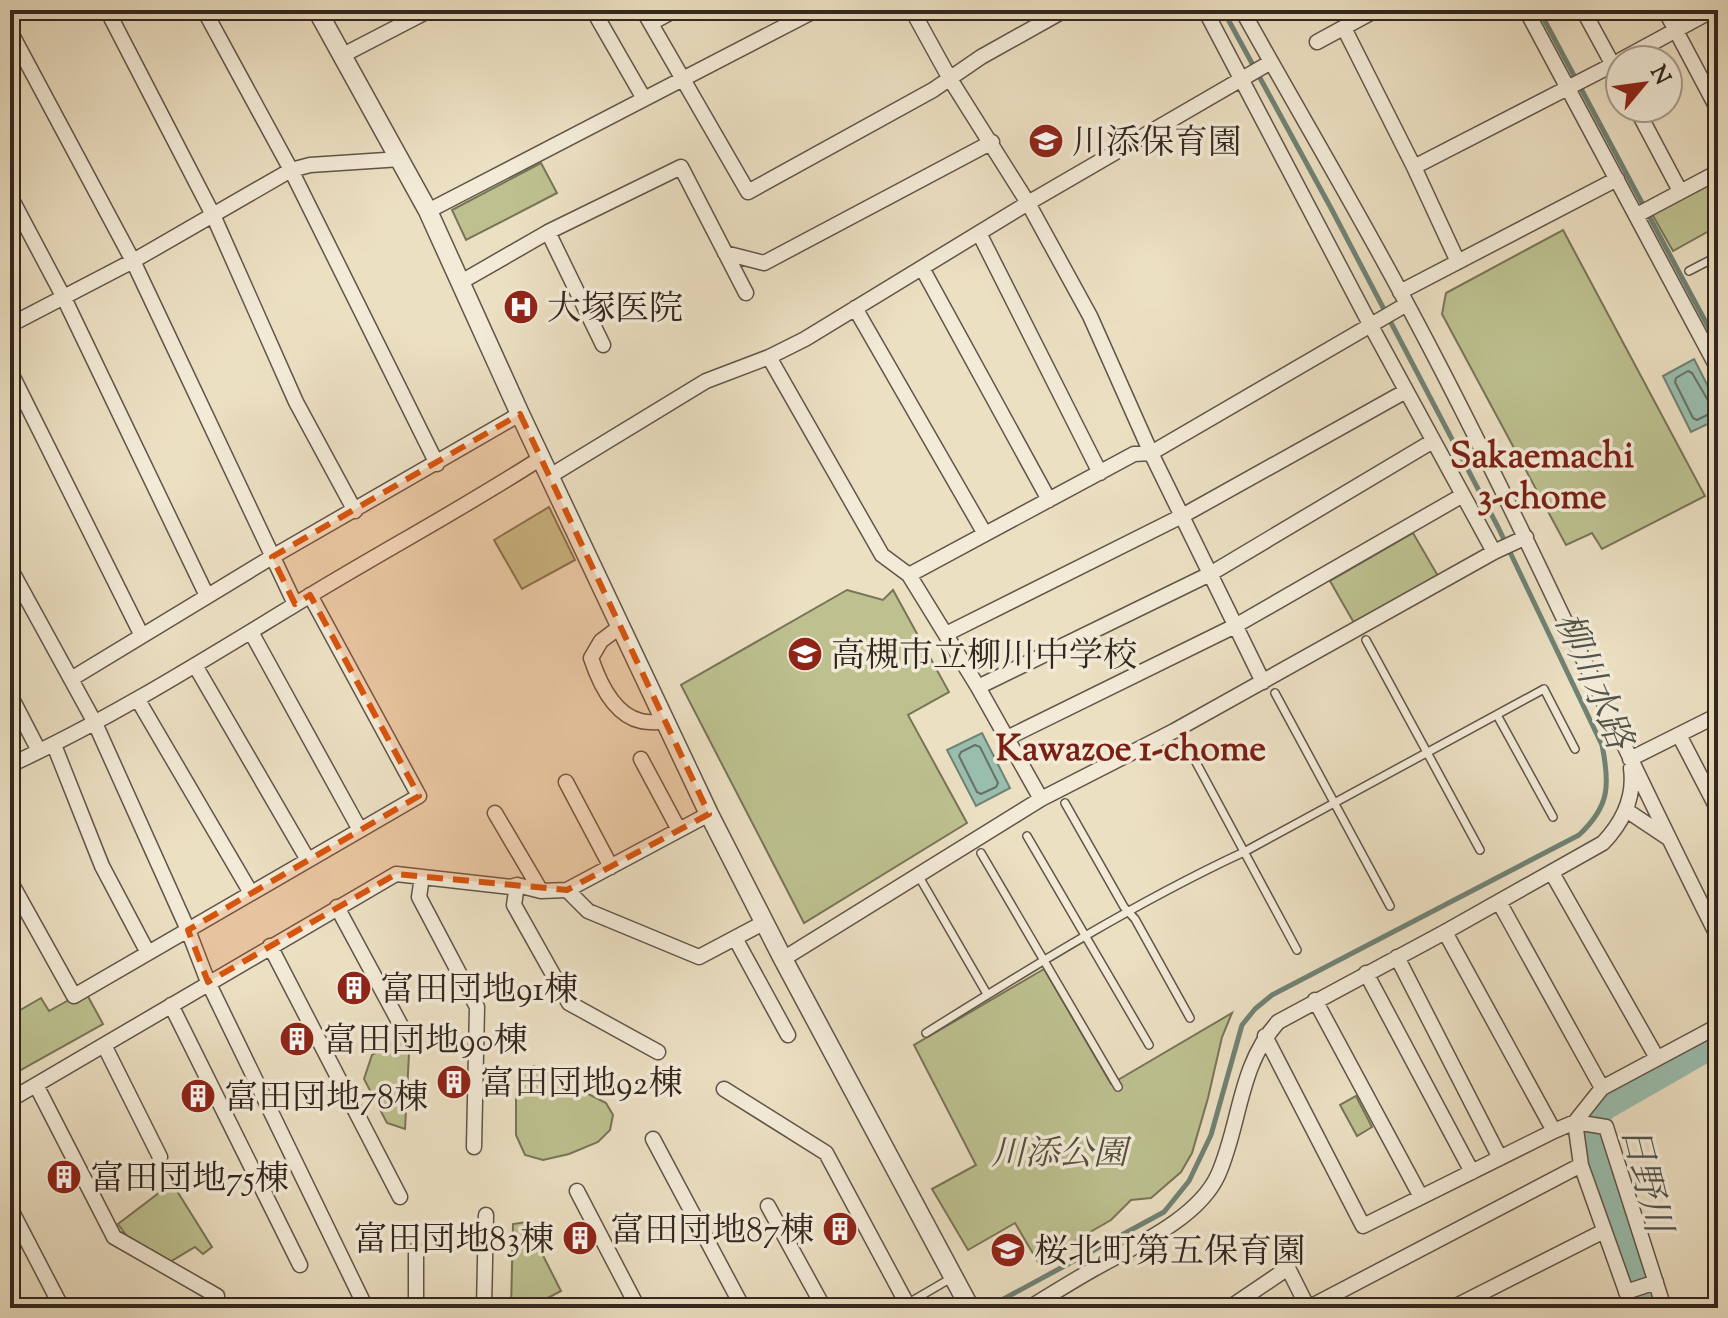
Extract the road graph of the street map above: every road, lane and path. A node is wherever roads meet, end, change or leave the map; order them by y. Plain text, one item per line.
1 (107, 10) edge
2 (204, 10) edge
3 (317, 10) edge
4 (430, 10) edge
5 (593, 10) edge
6 (675, 10) edge
7 (816, 10) edge
8 (912, 10) edge
9 (1065, 10) edge
10 (1205, 10) edge
11 (1242, 10) edge
12 (1376, 10) edge
13 (1526, 10) edge
14 (1583, 10) edge
15 (1665, 10) edge
16 (1713, 10) edge
17 (647, 16) edge
18 (1344, 28) junction
19 (1676, 30) junction
20 (10, 31) edge
21 (1317, 42) dead end
22 (1606, 44) edge
23 (1651, 44) edge
24 (343, 55) junction
25 (1271, 62) junction
26 (1604, 70) edge
27 (950, 79) junction
28 (1241, 79) junction
29 (682, 80) junction
30 (1568, 89) junction
31 (643, 97) junction
32 (1718, 110) edge
33 (1644, 124) edge
34 (992, 142) junction
35 (401, 159) junction
36 (1414, 167) junction
37 (291, 170) junction
38 (1718, 172) edge
39 (1617, 179) junction
40 (1680, 191) junction
41 (10, 196) edge
42 (1028, 203) junction
43 (428, 211) junction
44 (1643, 212) junction
45 (213, 215) junction
46 (548, 232) junction
47 (979, 233) junction
48 (725, 253) junction
49 (1718, 256) edge
50 (133, 261) junction
51 (1458, 262) junction
52 (922, 268) junction
53 (1689, 271) dead end
54 (461, 282) junction
55 (746, 293) dead end
56 (64, 298) junction
57 (1404, 298) junction
58 (855, 308) junction
59 (10, 325) edge
60 (1371, 326) junction
61 (603, 345) dead end
62 (769, 357) junction
63 (1718, 369) edge
64 (10, 371) edge
65 (1406, 391) junction
66 (520, 414) junction
67 (1433, 441) junction
68 (1151, 453) junction
69 (541, 458) junction
70 (437, 464) junction
71 (1100, 473) junction
72 (550, 476) junction
73 (1463, 495) junction
74 (1049, 500) junction
75 (355, 511) junction
76 (1182, 516) junction
77 (985, 534) junction
78 (1526, 537) junction
79 (1494, 552) junction
80 (272, 557) junction
81 (10, 568) edge
82 (1210, 574) junction
83 (909, 575) junction
84 (310, 595) junction
85 (207, 596) junction
86 (295, 604) junction
87 (621, 626) junction
88 (1235, 626) junction
89 (251, 632) junction
90 (946, 634) junction
91 (142, 636) junction
92 (1366, 640) dead end
93 (196, 667) junction
94 (71, 679) junction
95 (1263, 682) junction
96 (978, 687) junction
97 (1275, 693) dead end
98 (10, 695) edge
99 (138, 700) junction
100 (1497, 715) junction
101 (1718, 715) edge
102 (666, 722) junction
103 (95, 723) junction
104 (1679, 735) junction
105 (1007, 738) junction
106 (1184, 740) dead end
107 (54, 745) junction
108 (1575, 749) dead end
109 (39, 751) junction
110 (1427, 753) junction
111 (641, 759) dead end
112 (1630, 759) junction
113 (10, 765) edge
114 (566, 782) dead end
115 (1041, 799) junction
116 (1065, 803) dead end
117 (1335, 803) junction
118 (1717, 807) edge
119 (1626, 810) junction
120 (495, 813) dead end
121 (709, 814) junction
122 (1553, 817) dead end
123 (360, 830) junction
124 (679, 830) junction
125 (1027, 836) dead end
126 (1668, 839) junction
127 (1480, 850) dead end
128 (1244, 852) junction
129 (981, 853) dead end
130 (308, 860) junction
131 (611, 867) junction
132 (1552, 873) junction
133 (918, 875) junction
134 (422, 877) junction
135 (10, 881) edge
136 (517, 885) junction
137 (567, 890) junction
138 (541, 891) junction
139 (251, 893) junction
140 (1499, 902) junction
141 (1390, 906) dead end
142 (337, 907) junction
143 (1129, 913) junction
144 (765, 922) junction
145 (188, 930) junction
146 (1445, 932) junction
147 (1086, 937) junction
148 (1718, 937) edge
149 (735, 938) junction
150 (270, 946) junction
151 (1297, 950) dead end
152 (148, 953) junction
153 (1397, 957) junction
154 (783, 959) junction
155 (1044, 961) junction
156 (1366, 973) junction
157 (208, 982) junction
158 (987, 994) junction
159 (1315, 1000) junction
160 (171, 1005) junction
161 (1190, 1018) dead end
162 (1718, 1026) edge
163 (405, 1033) dead end
164 (926, 1033) dead end
165 (788, 1035) dead end
166 (1265, 1036) junction
167 (104, 1045) junction
168 (1149, 1045) dead end
169 (658, 1052) dead end
170 (1657, 1058) junction
171 (36, 1085) junction
172 (1118, 1087) dead end
173 (1602, 1088) junction
174 (724, 1089) dead end
175 (10, 1100) edge
176 (1575, 1122) junction
177 (1554, 1131) junction
178 (653, 1139) dead end
179 (474, 1147) dead end
180 (160, 1157) dead end
181 (1500, 1158) junction
182 (1581, 1165) junction
183 (1472, 1172) junction
184 (577, 1191) dead end
185 (400, 1197) dead end
186 (1421, 1197) junction
187 (768, 1206) dead end
188 (10, 1208) edge
189 (486, 1215) dead end
190 (1604, 1231) junction
191 (416, 1250) dead end
192 (300, 1265) dead end
193 (953, 1277) junction
194 (1656, 1282) junction
195 (1626, 1292) junction
196 (217, 1296) dead end
197 (969, 1305) edge
198 (904, 1306) edge
199 (62, 1308) edge
200 (366, 1308) edge
201 (416, 1308) edge
202 (484, 1308) edge
203 (638, 1308) edge
204 (743, 1308) edge
205 (824, 1308) edge
206 (1029, 1308) edge
207 (1229, 1308) edge
208 (1452, 1308) edge
209 (1632, 1308) edge
210 (1664, 1308) edge

1 - 45 street
2 - 37 street
3 - 24 street
4 - 24 street
5 - 31 street
6 - 17 street
7 - 29 street
8 - 27 street
9 - 27 street
10 - 28 street
11 - 25 street
12 - 18 street
13 - 30 street
14 - 22 street
15 - 19 street
16 - 19 street
17 - 29 street
18 - 21 street
18 - 36 street
19 - 23 street
19 - 32 street
20 - 50 street
24 - 35 street
25 - 28 street
25 - 57 street
26 - 30 street
27 - 29 street
27 - 34 street
28 - 42 street
28 - 60 street
29 - 31 street
30 - 36 street
30 - 39 street
31 - 43 street
33 - 40 street
34 - 42 street
34 - 48 street
35 - 37 street
35 - 43 street
36 - 51 street
37 - 45 street
37 - 70 street
38 - 40 street
39 - 44 street
39 - 51 street
40 - 44 street
41 - 56 street
42 - 47 street
42 - 68 street
43 - 54 street
44 - 63 street
45 - 50 street
45 - 75 street
46 - 48 street
46 - 54 street
46 - 61 street
47 - 52 street
47 - 71 street
48 - 55 street
49 - 53 lane
50 - 56 street
50 - 80 street
51 - 57 street
52 - 58 street
52 - 74 street
54 - 66 street
56 - 59 street
56 - 85 street
57 - 60 street
57 - 78 street
58 - 62 street
58 - 77 street
60 - 65 street
60 - 68 street
62 - 72 street
62 - 83 street
64 - 91 street
65 - 67 street
65 - 76 street
66 - 69 street
66 - 70 street
67 - 73 street
67 - 82 street
68 - 71 street
68 - 76 street
69 - 72 street
69 - 84 street
70 - 75 street
71 - 74 street
72 - 87 street
73 - 79 street
73 - 88 street
74 - 77 street
75 - 80 street
76 - 82 street
76 - 90 street
77 - 83 street
78 - 79 street
78 - 112 street
79 - 95 street
80 - 85 street
80 - 86 street
81 - 94 street
82 - 88 street
82 - 96 street
83 - 90 street
84 - 86 street
84 - 123 street
85 - 91 street
86 - 89 street
87 - 102 street
87 - 102 street
88 - 95 street
88 - 105 street
89 - 93 street
89 - 123 street
90 - 96 street
91 - 94 street
92 - 110 lane
93 - 99 street
93 - 130 street
94 - 103 street
95 - 115 street
96 - 105 street
97 - 117 lane
98 - 109 street
99 - 103 street
99 - 139 street
100 - 108 lane
100 - 110 lane
100 - 122 lane
101 - 104 street
102 - 121 street
103 - 107 street
103 - 145 street
104 - 112 street
104 - 118 street
105 - 115 street
106 - 128 lane
107 - 109 street
107 - 152 street
109 - 113 street
110 - 117 lane
110 - 127 lane
111 - 124 street
112 - 119 street
112 - 126 street
114 - 131 street
115 - 133 street
116 - 143 lane
117 - 128 lane
117 - 141 lane
119 - 126 street
119 - 132 street
120 - 138 street
121 - 124 street
121 - 144 street
123 - 130 street
124 - 131 street
125 - 147 lane
126 - 148 street
128 - 143 lane
128 - 151 lane
129 - 155 lane
130 - 139 street
131 - 137 street
132 - 140 street
132 - 170 street
133 - 154 street
133 - 158 lane
134 - 136 street
134 - 142 street
134 - 179 street
135 - 152 street
136 - 138 street
136 - 169 street
137 - 138 street
137 - 149 street
139 - 145 street
140 - 146 street
140 - 173 street
142 - 150 street
142 - 163 street
143 - 147 lane
143 - 161 lane
144 - 149 street
144 - 154 street
145 - 152 street
145 - 157 street
146 - 153 street
146 - 177 street
147 - 155 lane
147 - 168 lane
149 - 165 street
150 - 157 street
150 - 185 street
153 - 156 street
153 - 181 street
154 - 193 street
155 - 158 lane
155 - 172 lane
156 - 159 street
156 - 183 street
157 - 160 street
157 - 200 street
158 - 164 lane
159 - 166 street
159 - 186 street
160 - 167 street
160 - 192 street
162 - 170 street
166 - 186 street
166 - 206 street
167 - 171 street
167 - 180 street
170 - 173 street
171 - 175 street
171 - 196 street
173 - 176 street
174 - 198 street
176 - 177 street
176 - 182 street
176 - 194 street
177 - 181 street
178 - 204 street
181 - 183 street
182 - 190 street
182 - 207 street
183 - 186 street
184 - 203 street
187 - 205 street
188 - 199 street
189 - 202 street
190 - 195 street
190 - 208 street
191 - 201 street
193 - 197 street
193 - 198 lane
194 - 195 street
194 - 210 street
195 - 209 street

